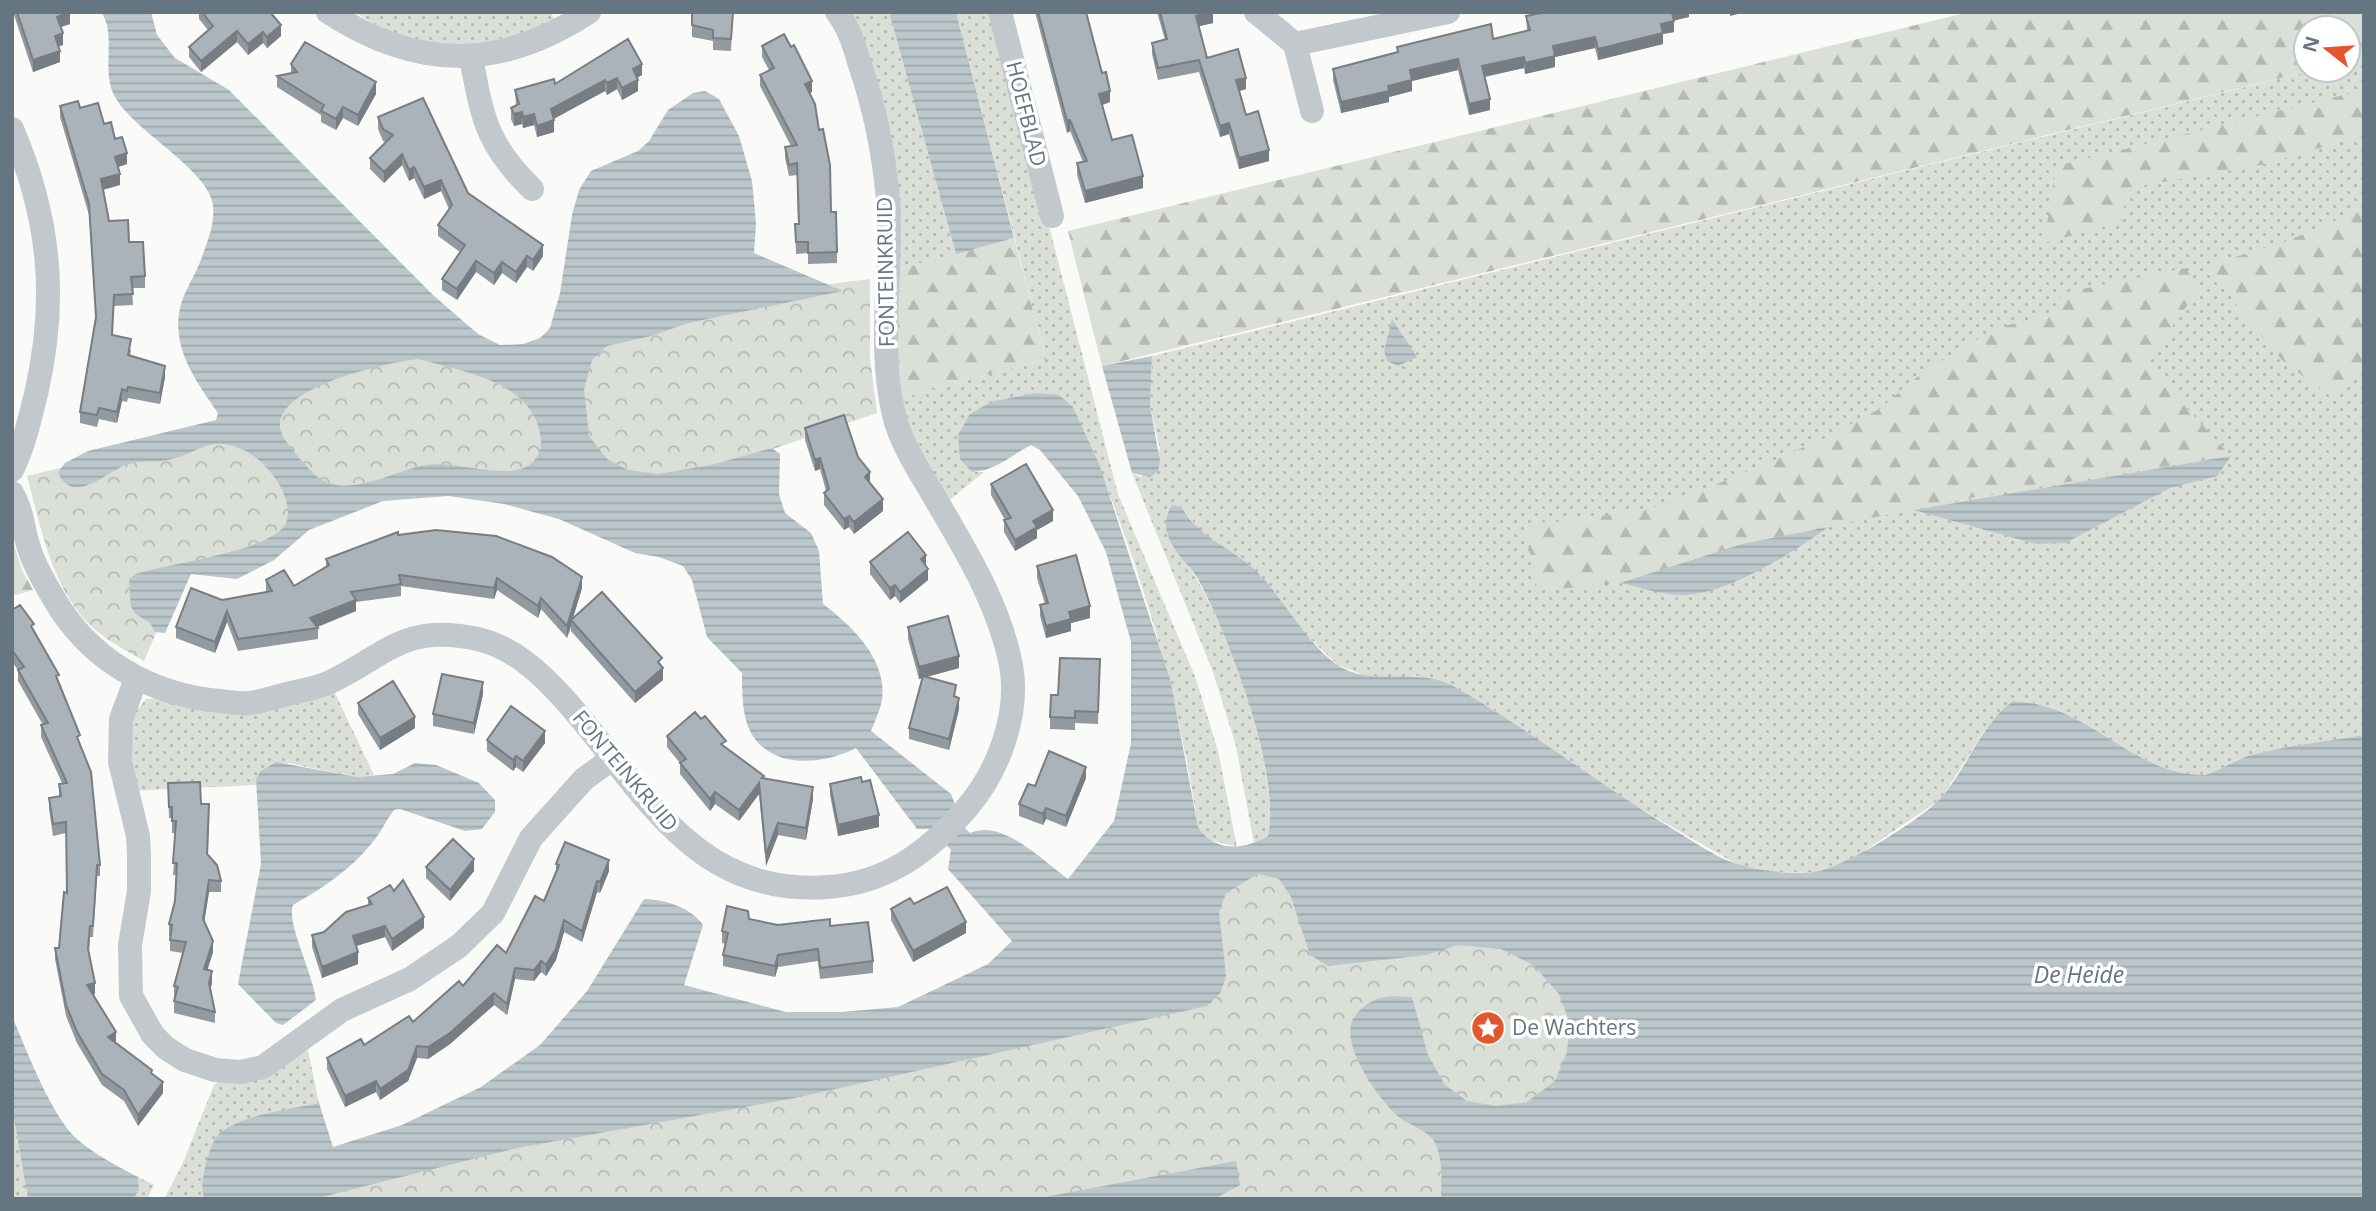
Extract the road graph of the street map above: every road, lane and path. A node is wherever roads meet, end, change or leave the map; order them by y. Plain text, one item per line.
1 (328, 12) edge
2 (589, 12) edge
3 (837, 12) edge
4 (1000, 12) edge
5 (1256, 12) edge
6 (1448, 12) edge
7 (1295, 44) junction
8 (471, 58) junction
9 (1312, 111) dead end
10 (12, 129) edge
11 (532, 188) dead end
12 (1052, 216) dead end
13 (12, 470) edge
14 (12, 493) edge
15 (136, 679) junction
16 (613, 758) junction

1 - 8 street
2 - 8 street
3 - 16 street, FONTEINKRUID
4 - 12 street, HOEFBLAD
5 - 7 street
6 - 7 street
7 - 9 street
8 - 11 street
10 - 13 street
14 - 15 street, FONTEINKRUID
15 - 16 street, FONTEINKRUID
15 - 16 street

